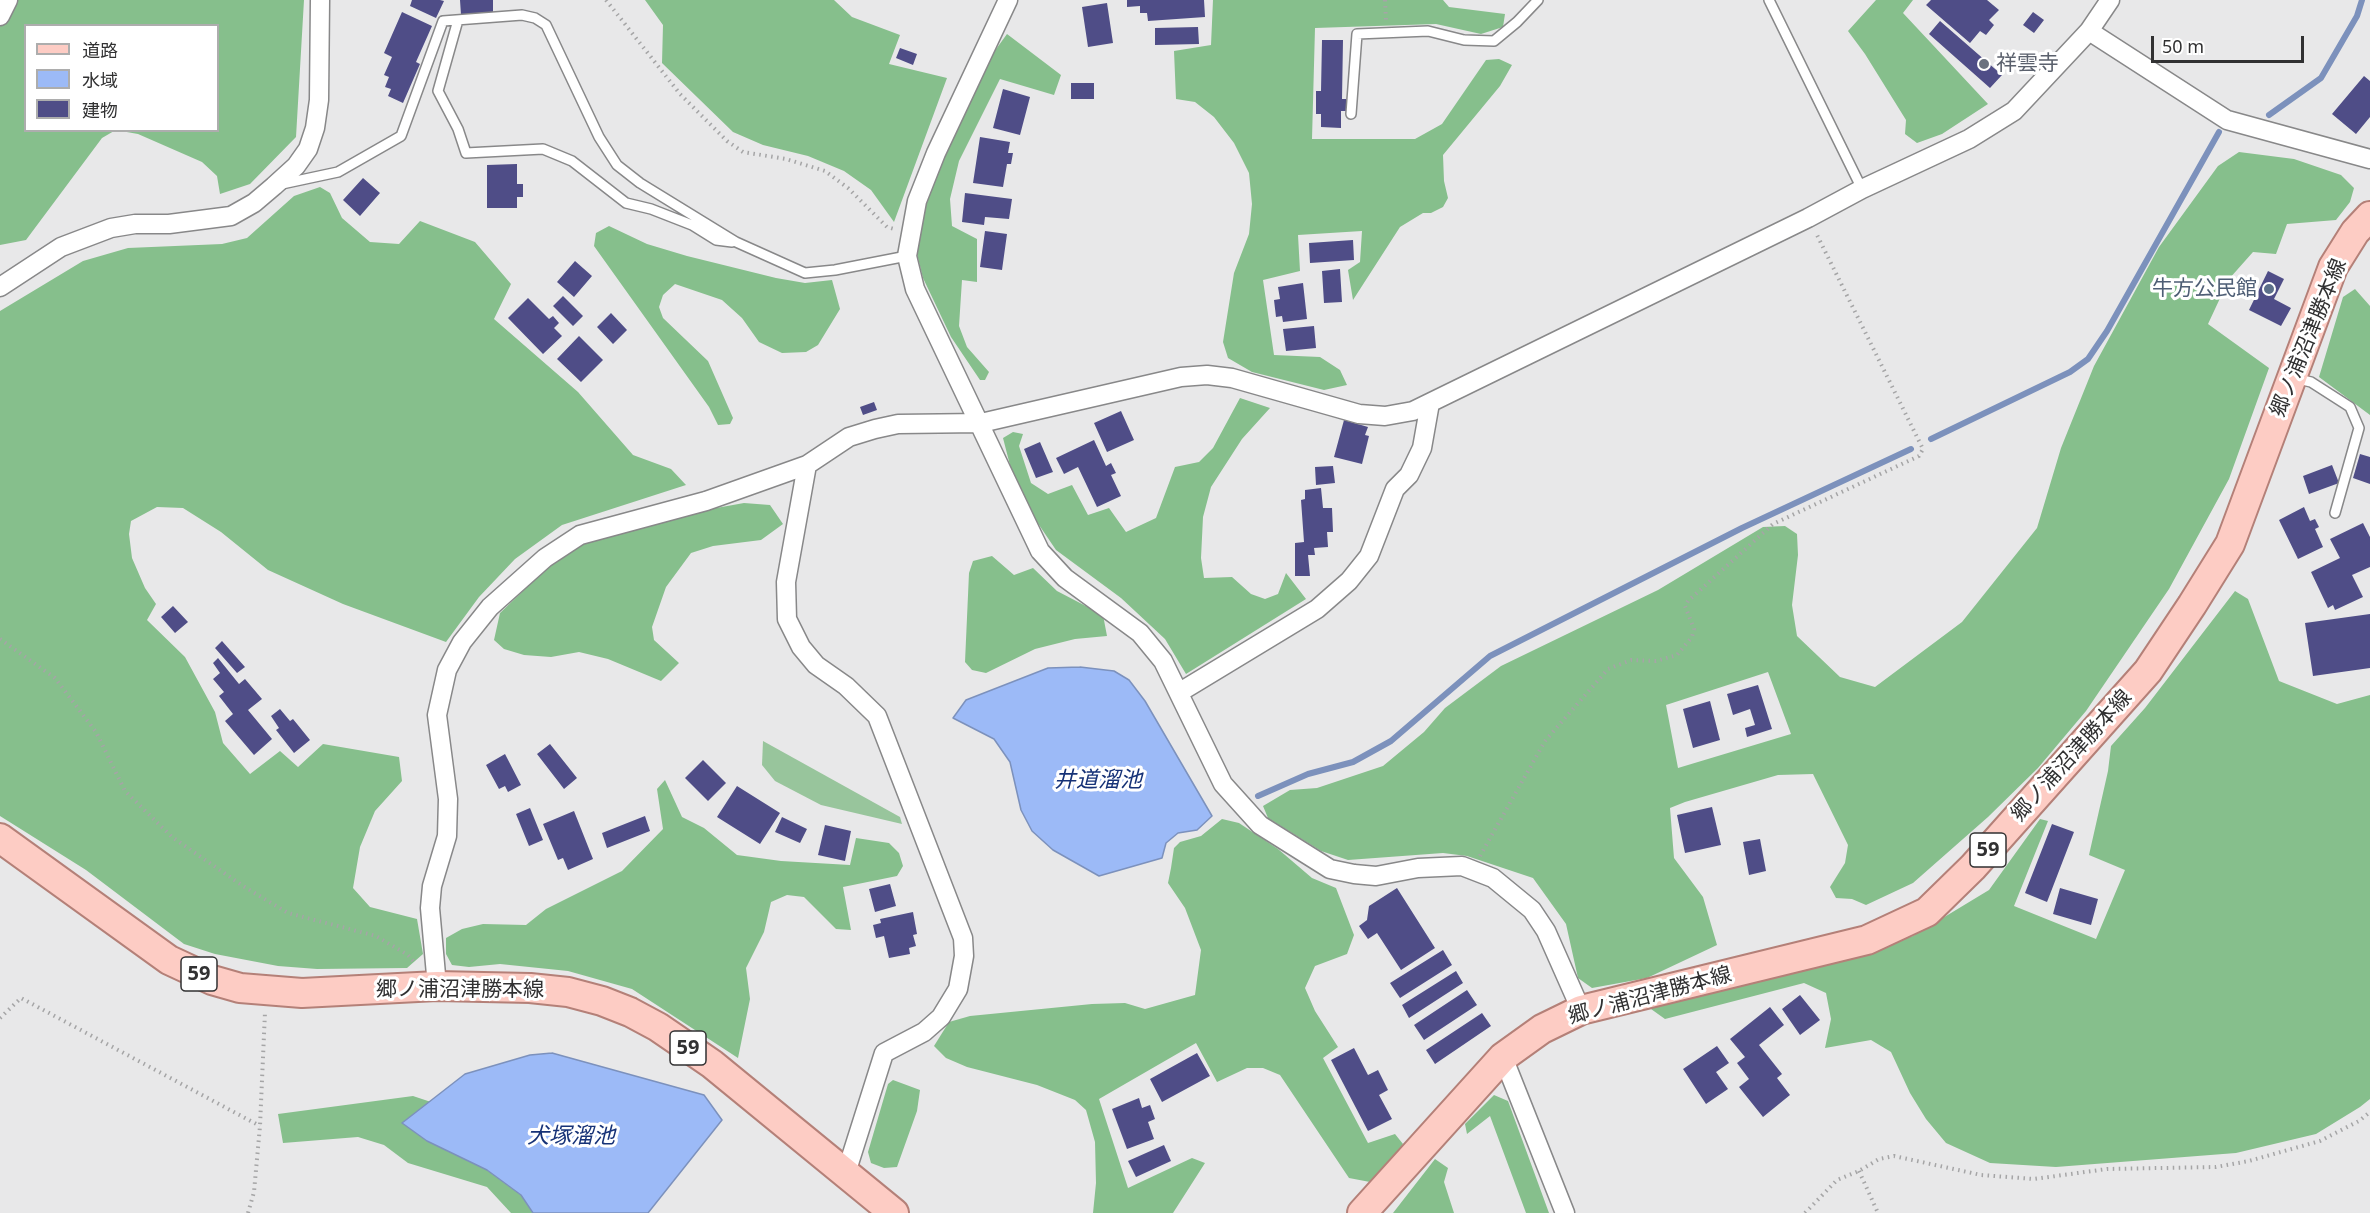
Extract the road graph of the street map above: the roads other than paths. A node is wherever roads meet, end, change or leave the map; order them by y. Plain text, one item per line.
1 (8, 0) edge
2 (320, 0) edge
3 (1008, 0) edge
4 (1538, 0) edge
5 (1769, 0) edge
6 (2110, 0) edge
7 (0, 16) edge
8 (458, 20) junction
9 (2089, 31) junction
10 (1351, 114) dead end
11 (2370, 159) edge
12 (273, 186) junction
13 (1862, 189) junction
14 (2370, 216) edge
15 (736, 242) junction
16 (907, 256) junction
17 (0, 287) edge
18 (2292, 377) junction
19 (1430, 403) junction
20 (981, 423) junction
21 (807, 465) junction
22 (2335, 513) dead end
23 (1180, 692) junction
24 (0, 838) edge
25 (437, 987) junction
26 (1581, 1010) junction
27 (1503, 1057) junction
28 (846, 1173) junction
29 (889, 1211) edge
30 (1362, 1213) edge
31 (1565, 1213) edge

1 - 7 street
2 - 12 street
3 - 16 street
4 - 10 lane
5 - 13 lane
6 - 9 street
8 - 12 lane
8 - 15 lane
8 - 15 lane
9 - 11 street
9 - 13 street
12 - 17 street
13 - 19 street
14 - 18 main road, 郷ノ浦沼津勝本線 / 59
15 - 16 lane
16 - 20 street
18 - 22 lane
18 - 26 main road, 郷ノ浦沼津勝本線 / 59
19 - 20 street
19 - 23 street
20 - 21 street
20 - 23 street
21 - 25 street
21 - 28 street
23 - 26 street
24 - 25 main road, 郷ノ浦沼津勝本線 / 59
25 - 28 main road, 郷ノ浦沼津勝本線 / 59
26 - 27 main road, 郷ノ浦沼津勝本線 / 59
27 - 30 main road, 郷ノ浦沼津勝本線 / 59
27 - 31 street
28 - 29 main road, 郷ノ浦沼津勝本線 / 59

